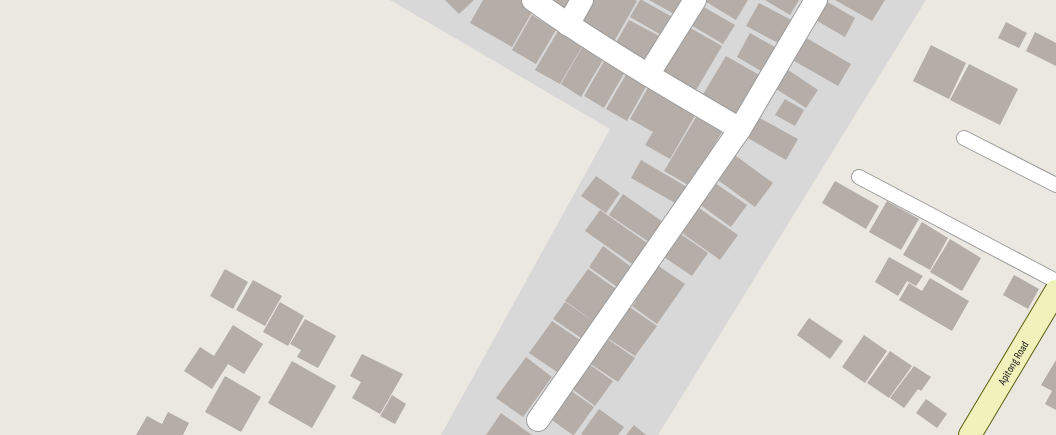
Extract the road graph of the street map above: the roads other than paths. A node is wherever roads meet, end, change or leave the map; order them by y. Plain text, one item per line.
1 (533, 0) edge
2 (582, 0) edge
3 (695, 0) edge
4 (816, 0) edge
5 (568, 25) junction
6 (648, 75) junction
7 (740, 129) junction
8 (964, 138) dead end
9 (859, 177) dead end
10 (1056, 185) edge
11 (1056, 281) edge
12 (1056, 291) edge
13 (538, 420) dead end
14 (970, 435) edge

1 - 5 street
2 - 5 street
3 - 6 street
4 - 7 street
5 - 6 street
6 - 7 street
7 - 13 street
8 - 10 lane
9 - 11 lane
12 - 14 street, Apitong Road

